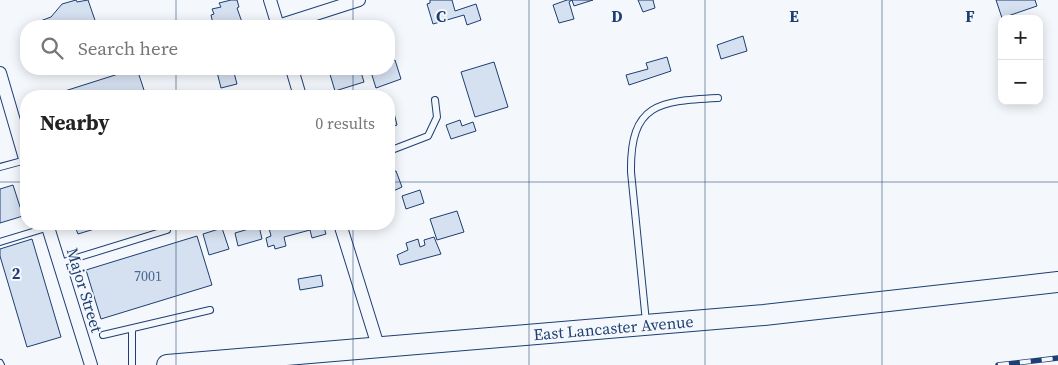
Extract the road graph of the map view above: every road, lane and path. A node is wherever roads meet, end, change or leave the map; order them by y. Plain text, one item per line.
1 (270, 0) edge
2 (359, 0) edge
3 (276, 20) edge
4 (297, 20) edge
5 (0, 72) edge
6 (294, 75) edge
7 (298, 90) edge
8 (718, 98) dead end
9 (435, 100) dead end
10 (20, 140) edge
11 (395, 149) edge
12 (20, 162) edge
13 (0, 167) edge
14 (36, 230) edge
15 (49, 230) edge
16 (167, 230) dead end
17 (342, 230) edge
18 (0, 242) edge
19 (60, 263) junction
20 (1058, 282) edge
21 (210, 310) dead end
22 (646, 326) junction
23 (132, 329) junction
24 (103, 335) dead end
25 (379, 349) junction
26 (91, 365) edge
27 (132, 365) edge
28 (167, 365) edge

1 - 3 street
2 - 4 street
5 - 10 street
6 - 7 street
8 - 22 lane
9 - 11 lane
12 - 13 lane
14 - 18 lane
15 - 19 street, Major Street
16 - 19 lane
17 - 25 street
19 - 26 street, Major Street
20 - 22 main road, East Lancaster Avenue
21 - 23 lane
22 - 25 main road, East Lancaster Avenue
23 - 24 lane
23 - 27 lane
25 - 28 main road, East Lancaster Avenue

